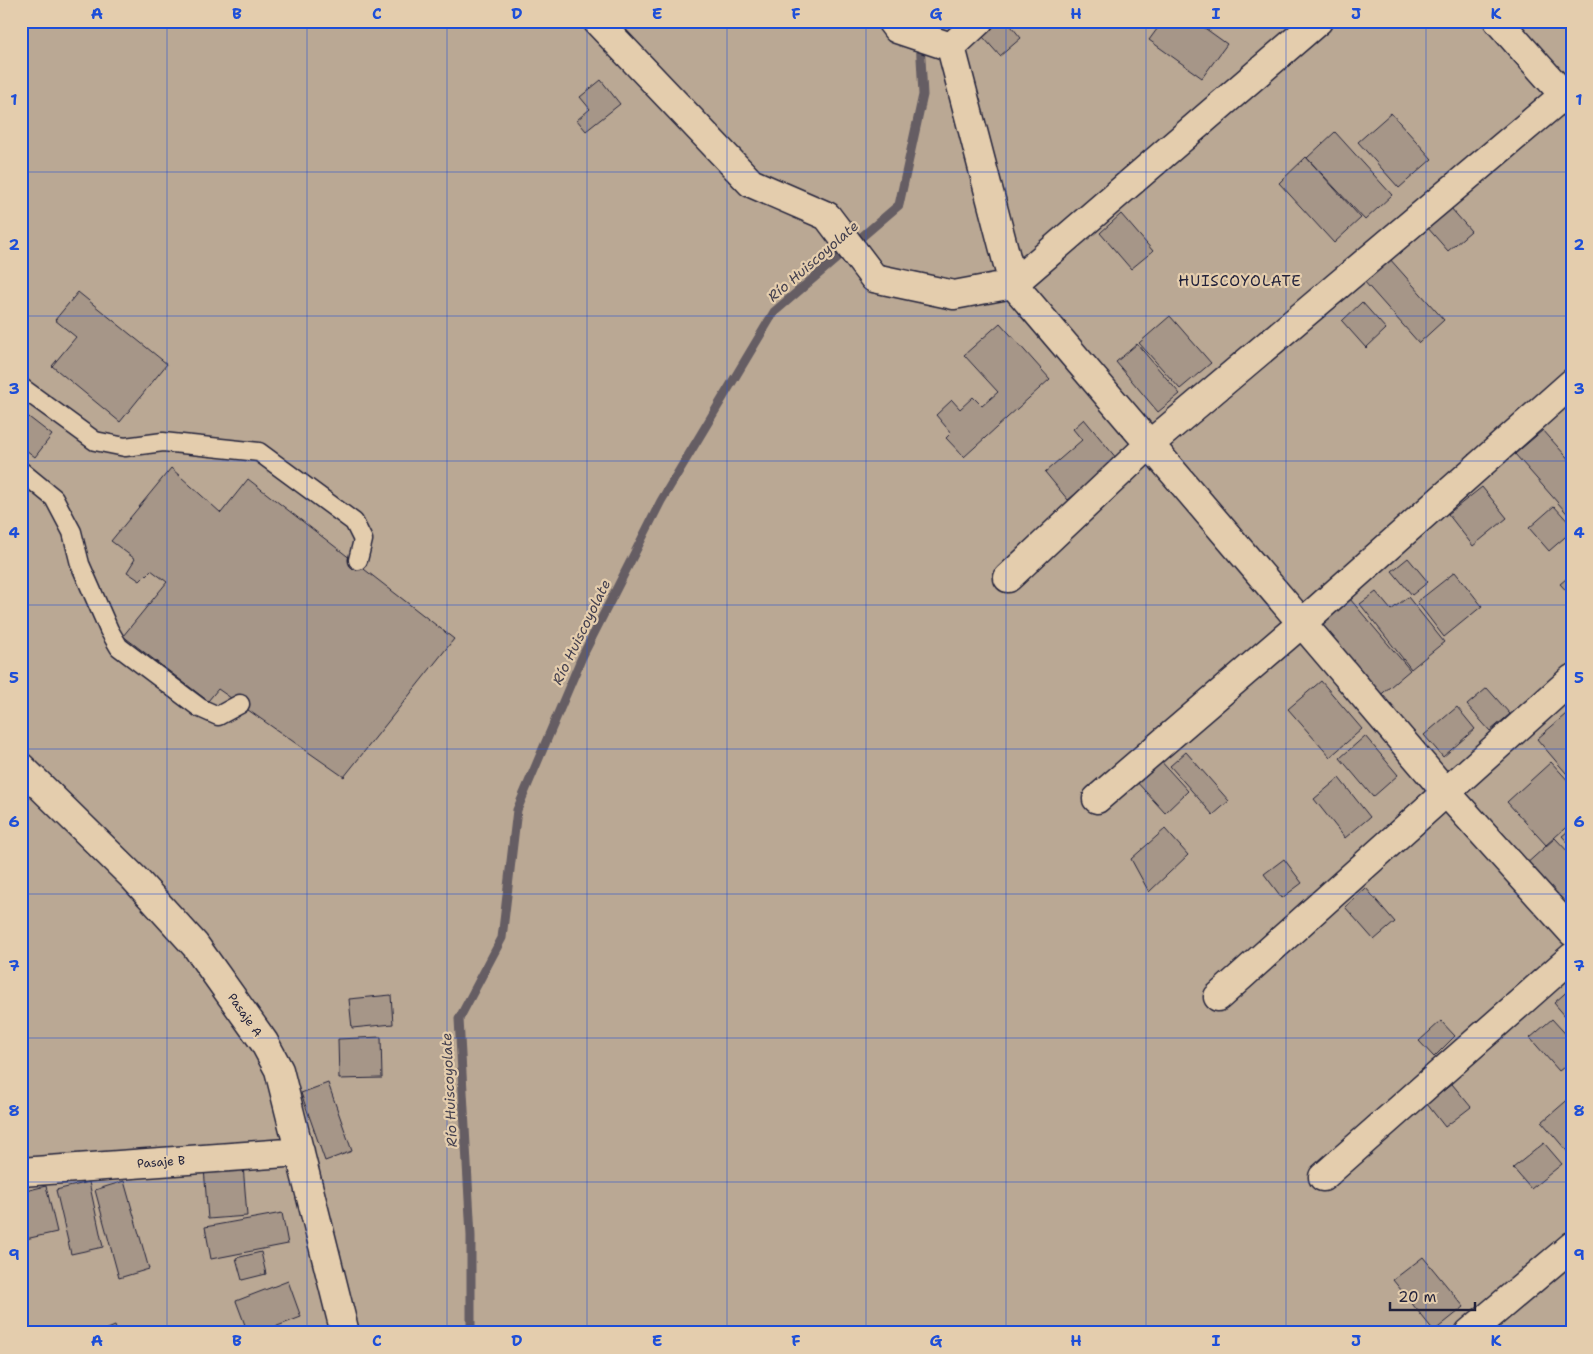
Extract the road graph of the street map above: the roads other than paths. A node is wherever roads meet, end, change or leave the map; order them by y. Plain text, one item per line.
1 (597, 21) edge
2 (979, 21) edge
3 (1318, 21) edge
4 (1498, 21) edge
5 (894, 25) edge
6 (944, 44) junction
7 (1568, 100) edge
8 (1013, 284) junction
9 (1572, 383) edge
10 (21, 388) edge
11 (1150, 444) junction
12 (21, 471) edge
13 (358, 560) dead end
14 (1008, 578) dead end
15 (1302, 622) junction
16 (1572, 679) edge
17 (240, 704) dead end
18 (21, 767) edge
19 (1446, 791) junction
20 (1097, 800) dead end
21 (1572, 932) edge
22 (1572, 957) edge
23 (1218, 997) dead end
24 (300, 1152) junction
25 (21, 1172) edge
26 (1323, 1177) dead end
27 (1572, 1246) edge
28 (345, 1333) edge
29 (1469, 1333) edge

1 - 8 street
2 - 6 street
3 - 8 street
4 - 7 street
5 - 6 street
6 - 8 street
7 - 11 street
8 - 11 street
9 - 15 street
10 - 13 lane
11 - 14 street
11 - 15 street
12 - 17 lane
15 - 19 street
15 - 20 street
16 - 19 street
18 - 24 street, Pasaje A
19 - 21 street
19 - 23 street
22 - 26 street
24 - 25 street, Pasaje B
24 - 28 street, Pasaje A
27 - 29 street

